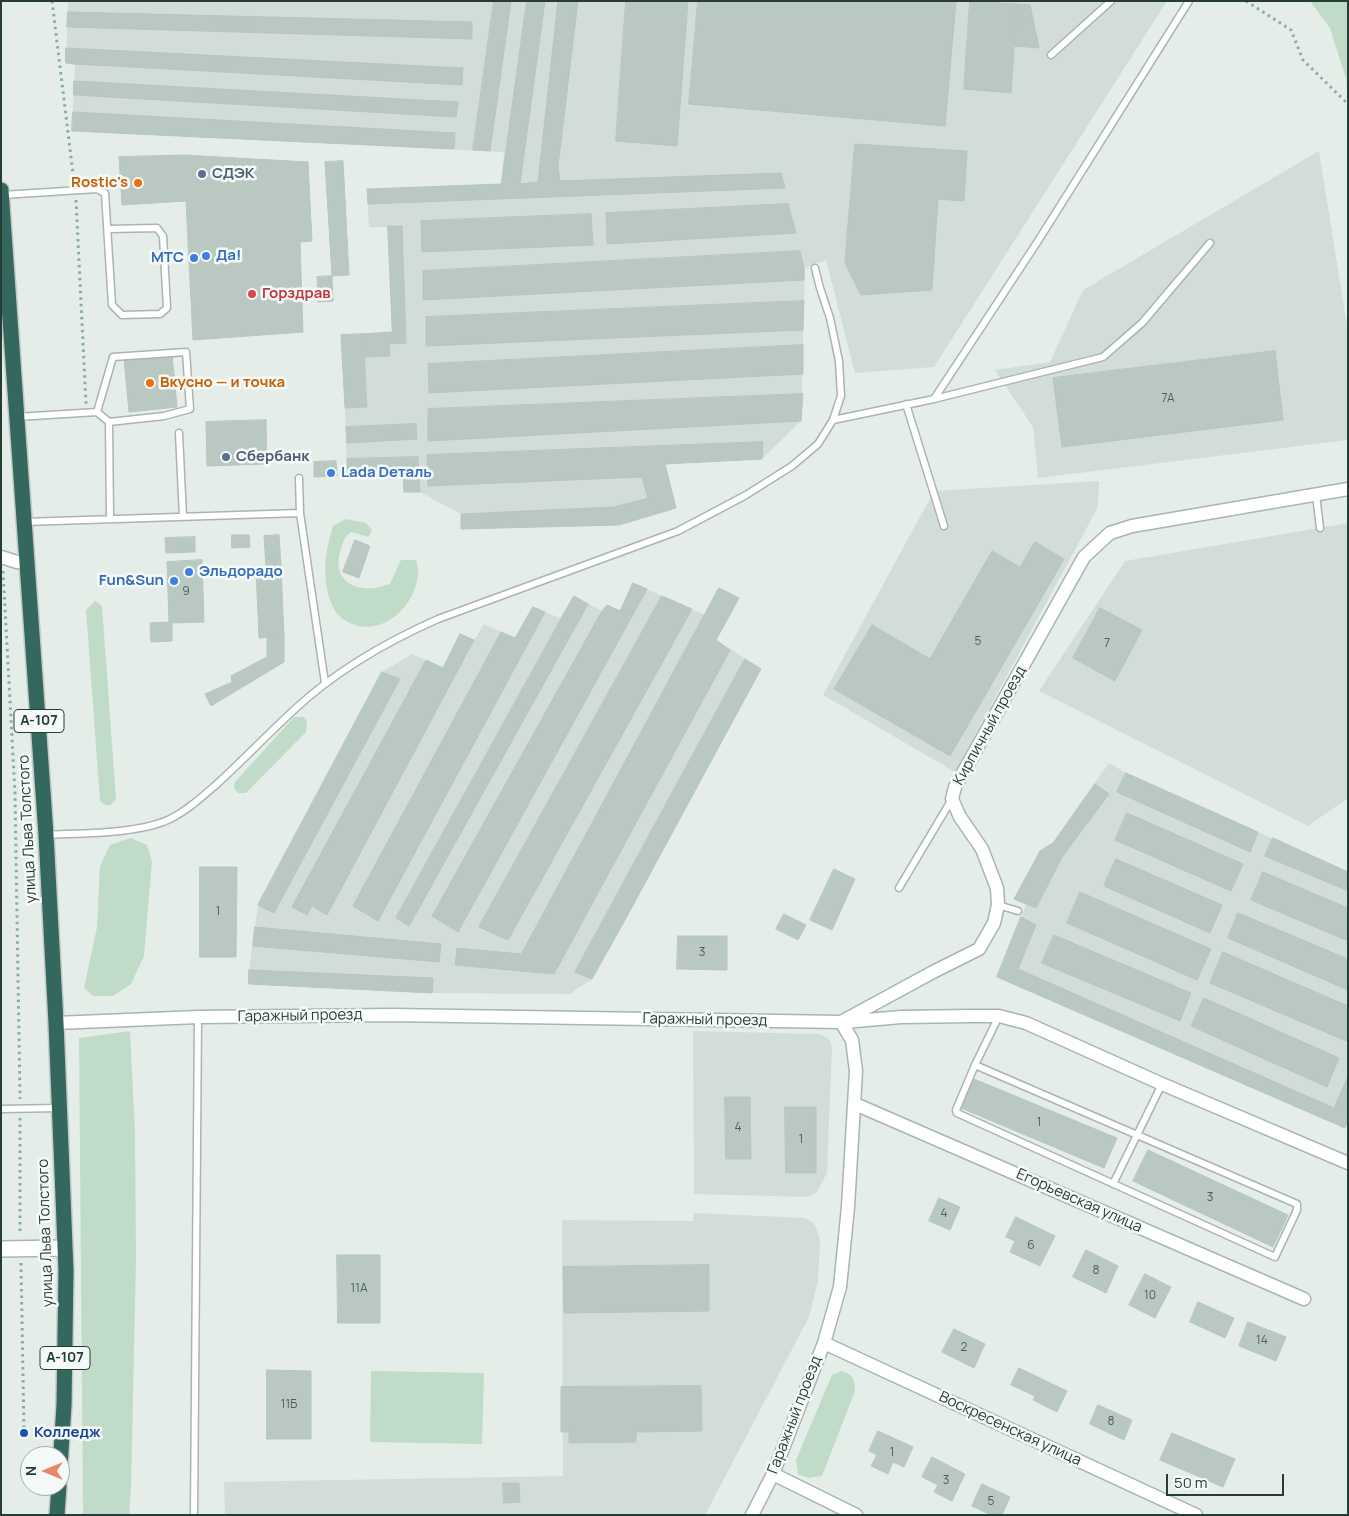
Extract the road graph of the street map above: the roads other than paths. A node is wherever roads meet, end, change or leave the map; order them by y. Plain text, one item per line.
1 (1111, 1) edge
2 (1189, 1) edge
3 (1051, 55) dead end
4 (1, 190) edge
5 (2, 195) edge
6 (108, 229) junction
7 (1210, 243) dead end
8 (815, 268) dead end
9 (934, 399) junction
10 (906, 404) junction
11 (97, 412) junction
12 (17, 417) junction
13 (833, 420) junction
14 (109, 422) junction
15 (179, 433) dead end
16 (299, 478) dead end
17 (1348, 489) edge
18 (1316, 494) junction
19 (300, 513) junction
20 (183, 517) junction
21 (110, 519) junction
22 (24, 522) junction
23 (944, 526) dead end
24 (1320, 528) dead end
25 (2, 557) edge
26 (28, 561) junction
27 (325, 684) junction
28 (952, 799) junction
29 (46, 835) junction
30 (898, 888) dead end
31 (998, 905) junction
32 (1018, 911) dead end
33 (999, 1016) junction
34 (198, 1017) junction
35 (841, 1022) junction
36 (56, 1024) junction
37 (975, 1065) junction
38 (1162, 1084) junction
39 (855, 1104) junction
40 (59, 1108) junction
41 (1, 1109) edge
42 (1139, 1135) junction
43 (1348, 1163) edge
44 (1113, 1184) junction
45 (66, 1248) junction
46 (1, 1249) edge
47 (1304, 1299) dead end
48 (824, 1343) junction
49 (61, 1446) edge
50 (773, 1474) junction
51 (58, 1496) edge
52 (57, 1515) edge
53 (194, 1515) edge
54 (752, 1515) edge
55 (856, 1515) edge
56 (1196, 1515) edge

1 - 3 lane
2 - 9 lane
4 - 5 highway, улица Льва Толстого / А-107
5 - 6 lane
5 - 12 highway, улица Льва Толстого / А-107
6 - 6 lane
7 - 9 lane
8 - 13 lane
9 - 10 lane
10 - 13 lane
10 - 23 lane
11 - 12 lane
11 - 14 lane
11 - 14 lane
12 - 22 highway, улица Льва Толстого / А-107
13 - 27 lane
14 - 21 lane
15 - 20 lane
16 - 19 lane
17 - 18 street, Кирпичный проезд
18 - 24 lane
18 - 28 street, Кирпичный проезд
19 - 20 lane
19 - 27 lane
20 - 21 lane
21 - 22 lane
22 - 26 highway, улица Льва Толстого / А-107
25 - 26 street
26 - 29 highway, улица Льва Толстого / А-107
27 - 29 lane
28 - 30 lane
28 - 31 street, Кирпичный проезд
29 - 36 highway, улица Льва Толстого / А-107
31 - 32 lane
31 - 35 street, Кирпичный проезд
33 - 35 street
33 - 37 lane
33 - 38 street
34 - 35 street, Гаражный проезд
34 - 36 street, Гаражный проезд
34 - 53 lane
35 - 39 street, Гаражный проезд
36 - 40 highway, улица Льва Толстого / А-107
37 - 42 lane
37 - 44 lane
38 - 42 lane
38 - 43 street
39 - 47 street, Егорьевская улица
39 - 48 street, Гаражный проезд
40 - 41 lane
40 - 45 highway, улица Льва Толстого / А-107
42 - 44 lane
42 - 44 lane
45 - 46 street
45 - 49 highway, улица Льва Толстого / А-107
48 - 50 street, Гаражный проезд
48 - 56 street, Воскресенская улица
50 - 54 street, Гаражный проезд
50 - 55 street
51 - 52 highway

